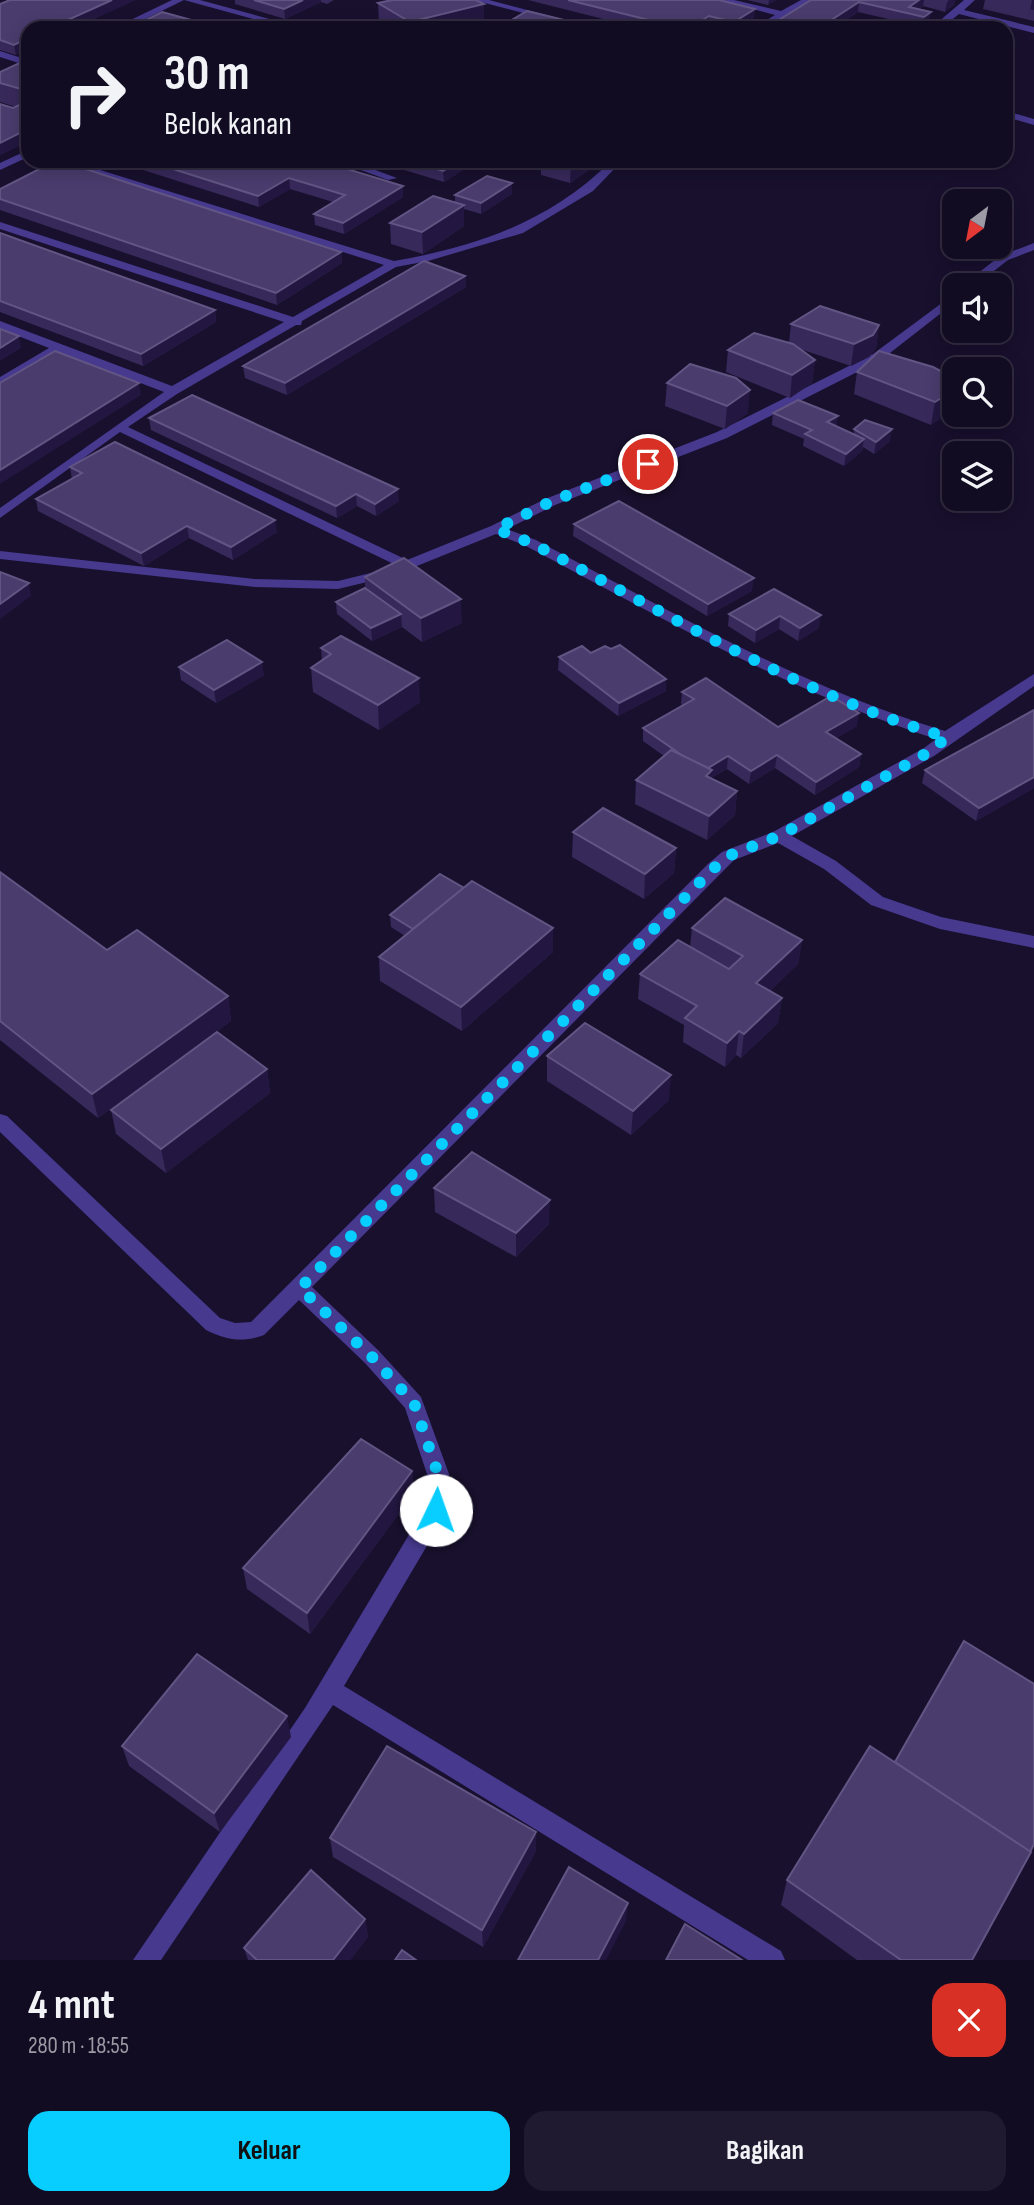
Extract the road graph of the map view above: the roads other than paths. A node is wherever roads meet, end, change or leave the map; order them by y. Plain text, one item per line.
1 (179, 0) edge
2 (190, 0) edge
3 (478, 0) edge
4 (723, 0) edge
5 (808, 0) edge
6 (970, 0) edge
7 (957, 11) junction
8 (528, 13) junction
9 (781, 14) junction
10 (134, 21) edge
11 (270, 21) edge
12 (515, 21) edge
13 (562, 21) edge
14 (770, 21) edge
15 (945, 21) edge
16 (998, 21) edge
17 (1013, 25) edge
18 (1034, 30) edge
19 (0, 54) edge
20 (21, 61) edge
21 (1013, 116) edge
22 (1034, 122) edge
23 (21, 156) edge
24 (0, 167) edge
25 (83, 168) edge
26 (362, 168) edge
27 (610, 168) edge
28 (392, 178) dead end
29 (0, 225) edge
30 (1034, 246) edge
31 (393, 264) junction
32 (985, 273) edge
33 (942, 306) edge
34 (297, 321) junction
35 (0, 325) edge
36 (58, 347) junction
37 (0, 382) edge
38 (173, 391) junction
39 (119, 427) junction
40 (0, 514) edge
41 (496, 529) junction
42 (0, 555) edge
43 (407, 565) junction
44 (1034, 679) edge
45 (947, 737) junction
46 (779, 836) junction
47 (1034, 942) edge
48 (0, 1121) edge
49 (300, 1288) junction
50 (328, 1689) junction
51 (146, 1960) edge
52 (772, 1960) edge

1 - 10 street
2 - 11 street
3 - 8 street
4 - 9 street
5 - 9 street
6 - 7 street
7 - 15 street
7 - 16 street
8 - 12 street
8 - 13 street
9 - 14 street
17 - 18 street
19 - 20 street
21 - 22 street
23 - 24 street
25 - 31 street
26 - 28 street
27 - 31 street
29 - 34 street
30 - 32 street
31 - 34 street
33 - 41 street
34 - 38 street
35 - 36 street
36 - 37 street
36 - 38 street
38 - 39 street
39 - 40 street
39 - 43 street
41 - 43 street
41 - 45 street
42 - 43 street
44 - 45 street
45 - 46 street
46 - 47 street
46 - 49 street
48 - 49 street
49 - 50 street
50 - 51 street
50 - 52 street

